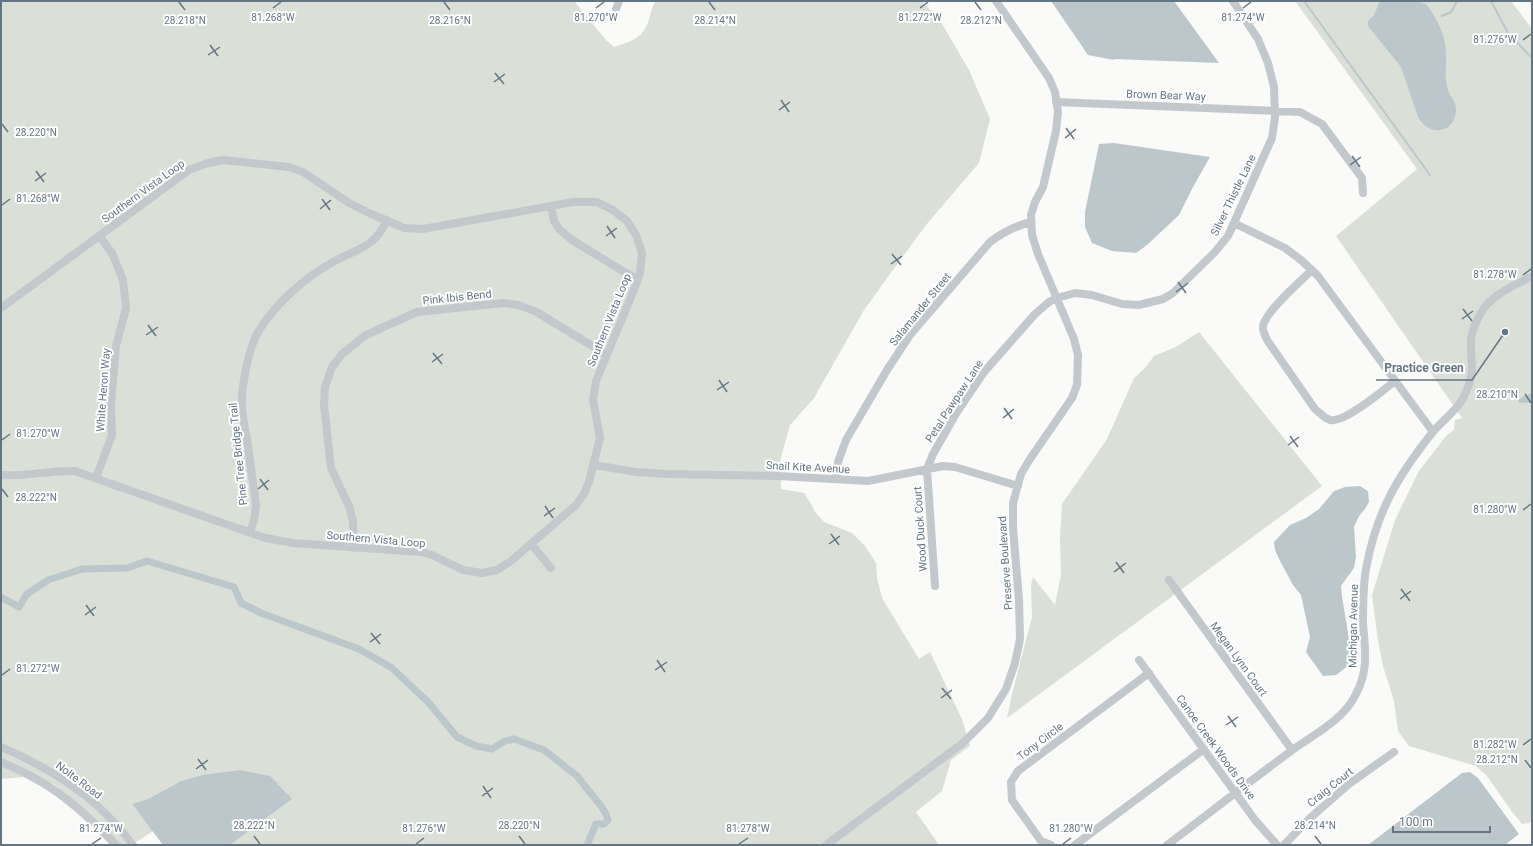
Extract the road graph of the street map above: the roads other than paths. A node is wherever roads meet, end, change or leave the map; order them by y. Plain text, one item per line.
1 (996, 1) edge
2 (1233, 1) edge
3 (1056, 102) junction
4 (1275, 110) junction
5 (1363, 193) dead end
6 (551, 206) junction
7 (387, 220) junction
8 (1031, 222) junction
9 (1234, 223) junction
10 (99, 236) junction
11 (1312, 270) junction
12 (1532, 276) edge
13 (638, 279) junction
14 (1057, 298) junction
15 (1, 308) edge
16 (607, 355) junction
17 (1396, 381) junction
18 (1433, 432) junction
19 (594, 465) junction
20 (927, 469) junction
21 (1, 475) edge
22 (96, 478) junction
23 (836, 479) junction
24 (1018, 486) junction
25 (250, 532) junction
26 (532, 544) junction
27 (354, 548) junction
28 (551, 568) dead end
29 (1169, 580) dead end
30 (936, 586) dead end
31 (1139, 660) dead end
32 (1148, 673) junction
33 (1, 747) edge
34 (1204, 749) junction
35 (1292, 750) junction
36 (1394, 752) dead end
37 (1, 762) edge
38 (1235, 794) junction
39 (116, 845) edge
40 (133, 845) edge
41 (826, 845) edge
42 (1051, 845) edge
43 (1075, 845) edge
44 (1166, 845) edge
45 (1277, 845) edge
46 (1284, 845) edge

1 - 3 street, Preserve Boulevard
2 - 4 street, Silver Thistle Lane
3 - 4 street, Brown Bear Way
3 - 8 street, Preserve Boulevard
4 - 5 street, Brown Bear Way
4 - 9 street, Silver Thistle Lane
6 - 7 street, Southern Vista Loop
6 - 13 street
6 - 13 street, Southern Vista Loop
7 - 10 street, Southern Vista Loop
7 - 25 street, Pine Tree Bridge Trail
8 - 14 street, Preserve Boulevard
8 - 23 street, Salamander Street
9 - 11 street
9 - 14 street, Silver Thistle Lane
10 - 15 street, Southern Vista Loop
10 - 22 street, White Heron Way
11 - 17 street
11 - 17 street
12 - 18 street, Michigan Avenue
13 - 16 street, Southern Vista Loop
14 - 20 street, Petal Pawpaw Lane
14 - 24 street, Preserve Boulevard
16 - 19 street, Southern Vista Loop
16 - 27 street, Pink Ibis Bend
17 - 18 street
18 - 35 street, Michigan Avenue
19 - 23 street, Snail Kite Avenue
19 - 26 street, Southern Vista Loop
20 - 23 street, Snail Kite Avenue
20 - 24 street, Snail Kite Avenue
20 - 30 street, Wood Duck Court
21 - 22 street, Southern Vista Loop
22 - 25 street, Southern Vista Loop
24 - 41 street, Preserve Boulevard
25 - 27 street, Southern Vista Loop
26 - 27 street, Southern Vista Loop
26 - 28 street
29 - 35 street, Megan Lynn Court
31 - 32 street, Canoe Creek Woods Drive
32 - 34 street, Canoe Creek Woods Drive
32 - 42 street, Tony Circle
33 - 40 street, Nolte Road
34 - 38 street, Canoe Creek Woods Drive
34 - 43 street
35 - 38 street, Michigan Avenue
36 - 46 street, Craig Court
37 - 39 street, Nolte Road
38 - 44 street, Michigan Avenue
38 - 45 street, Canoe Creek Woods Drive

